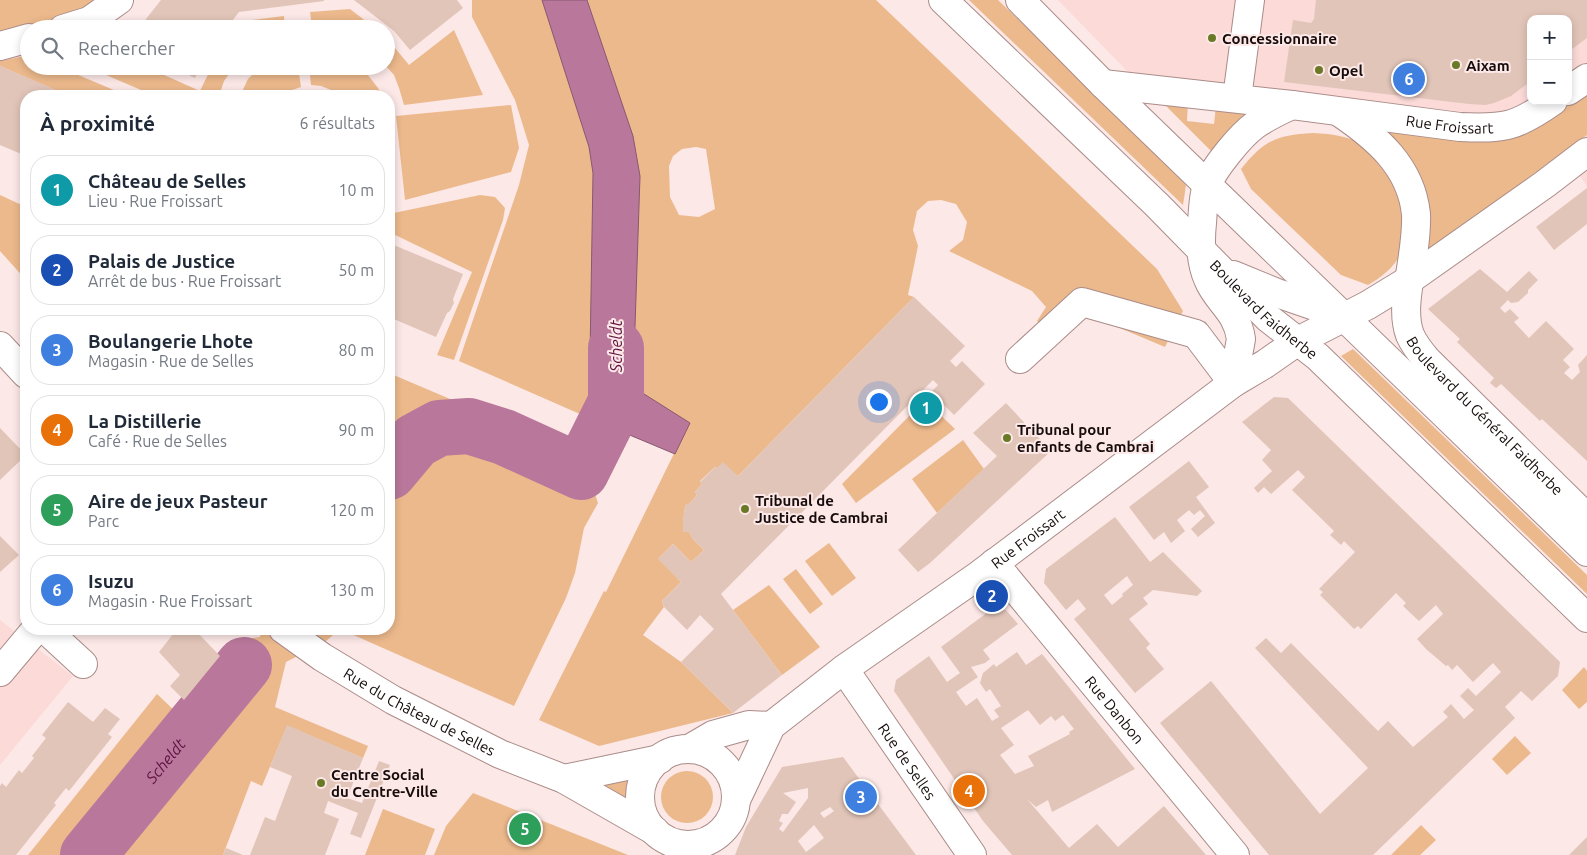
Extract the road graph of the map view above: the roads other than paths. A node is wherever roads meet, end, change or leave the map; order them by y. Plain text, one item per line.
1 (119, 0) edge
2 (943, 0) edge
3 (1020, 0) edge
4 (1250, 0) edge
5 (90, 20) edge
6 (20, 40) edge
7 (0, 46) edge
8 (1587, 78) edge
9 (1103, 84) junction
10 (1572, 88) edge
11 (1237, 98) junction
12 (1292, 105) junction
13 (1547, 105) edge
14 (1339, 112) junction
15 (1587, 152) edge
16 (1208, 185) junction
17 (1200, 249) junction
18 (1223, 270) junction
19 (1410, 280) junction
20 (1344, 316) junction
21 (1298, 340) junction
22 (0, 346) edge
23 (1020, 359) dead end
24 (20, 368) edge
25 (1233, 383) junction
26 (1587, 542) edge
27 (1587, 552) edge
28 (994, 564) junction
29 (1587, 618) edge
30 (31, 635) edge
31 (52, 635) edge
32 (291, 635) edge
33 (83, 664) dead end
34 (844, 669) junction
35 (0, 672) edge
36 (771, 726) junction
37 (689, 749) junction
38 (660, 759) junction
39 (564, 780) junction
40 (736, 800) junction
41 (722, 831) junction
42 (660, 841) edge
43 (709, 855) edge
44 (972, 855) edge
45 (1235, 855) edge

1 - 5 street
2 - 17 street, Boulevard Faidherbe
3 - 9 street
4 - 11 street
6 - 7 street
8 - 10 street
9 - 11 street, Rue Froissart
9 - 16 street
11 - 12 street, Rue Froissart
12 - 14 street, Rue Froissart
12 - 16 street
13 - 14 street, Rue Froissart
14 - 19 street, Rue Froissart
15 - 19 street, Rue Froissart
16 - 17 street
16 - 20 street
17 - 18 street, Boulevard Faidherbe
17 - 25 street
18 - 20 street
18 - 21 street, Boulevard Faidherbe
19 - 20 street, Rue Froissart
19 - 26 street, Boulevard du Général Faidherbe
20 - 21 street, Rue Froissart
20 - 27 street
21 - 25 street, Rue Froissart
21 - 29 street, Boulevard Faidherbe
22 - 24 street
23 - 25 street
25 - 28 street, Rue Froissart
28 - 34 street, Rue Froissart
28 - 45 street, Rue Danbon
30 - 35 street
31 - 33 street
32 - 39 street, Rue du Château de Selles
34 - 36 street, Rue Froissart
34 - 44 street, Rue de Selles
36 - 37 street
36 - 40 street, Rue Froissart
37 - 38 street
37 - 40 street
38 - 39 street
38 - 42 street
39 - 42 street, Rue du Château de Selles
40 - 41 street
41 - 42 street
41 - 43 street

